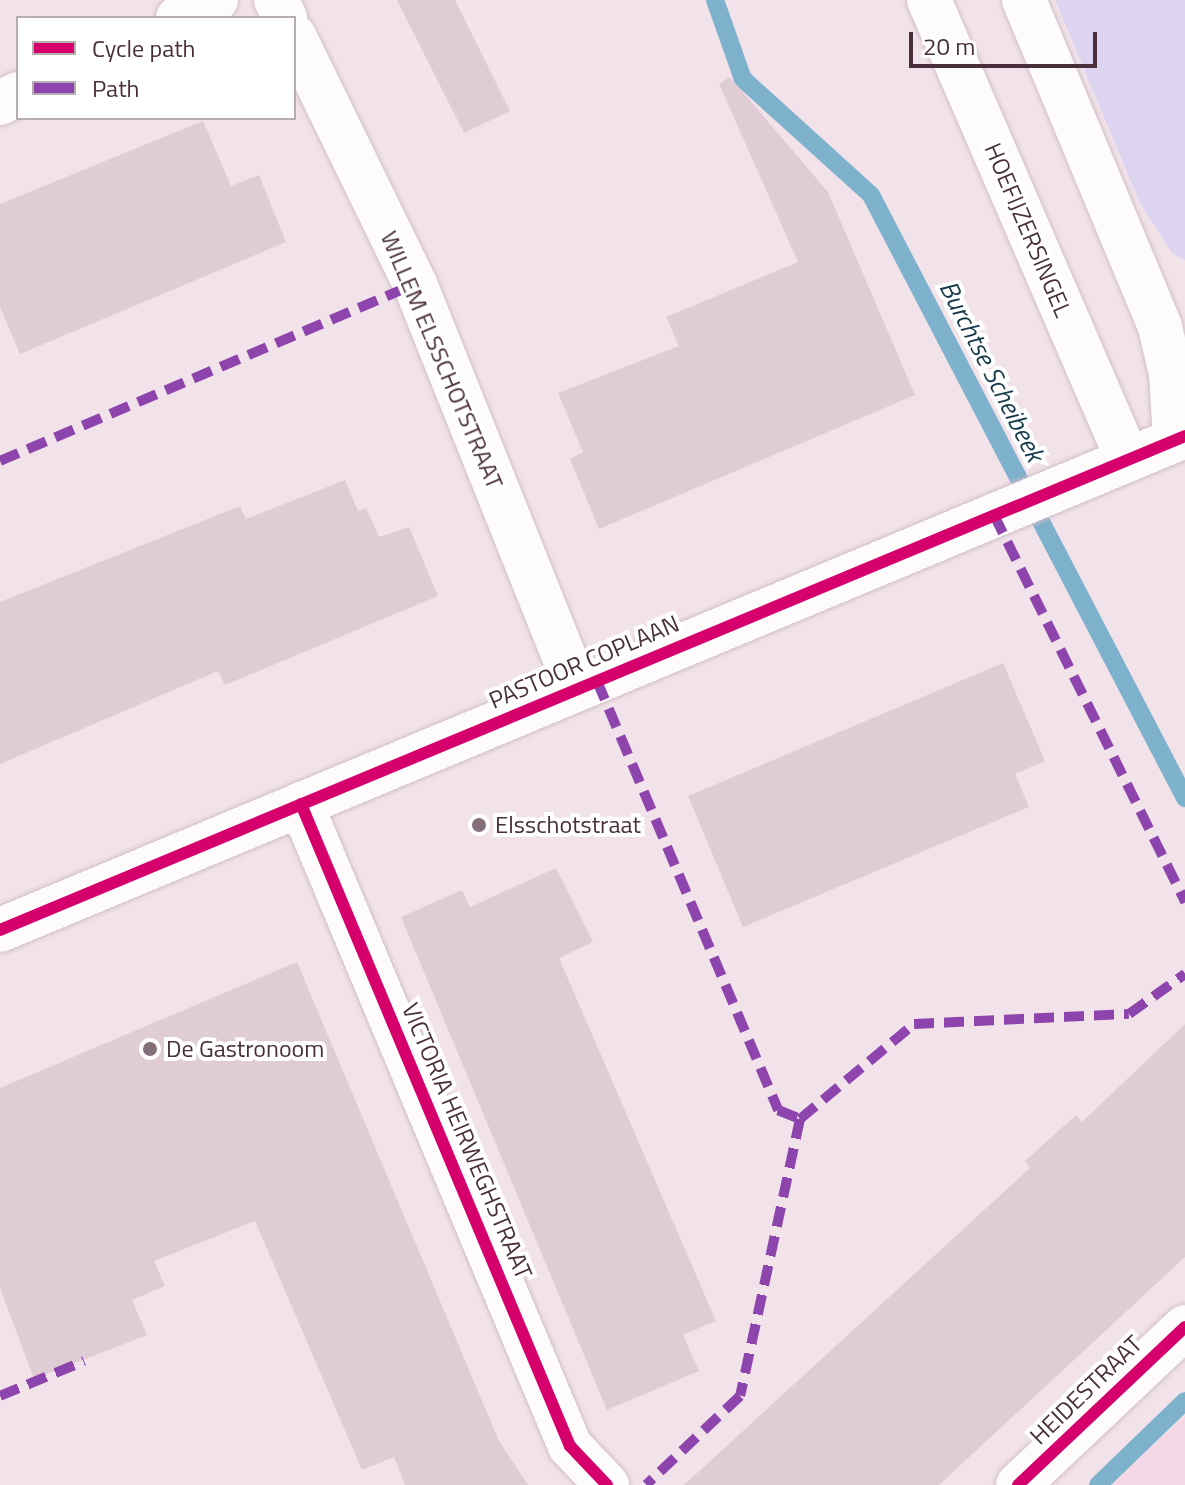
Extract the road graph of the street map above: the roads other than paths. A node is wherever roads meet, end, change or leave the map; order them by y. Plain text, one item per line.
1 (216, 0) edge
2 (929, 0) edge
3 (1024, 0) edge
4 (182, 16) edge
5 (296, 40) edge
6 (1136, 267) junction
7 (1185, 294) edge
8 (1180, 438) edge
9 (1128, 460) junction
10 (577, 689) junction
11 (301, 804) junction
12 (0, 930) edge
13 (1185, 1327) edge
14 (607, 1485) edge
15 (1018, 1485) edge

1 - 4 street
2 - 9 street, HOEFIJZERSINGEL
3 - 6 street
5 - 10 street, WILLEM ELSSCHOTSTRAAT
6 - 7 street
6 - 8 street
8 - 9 street, PASTOOR COPLAAN
9 - 10 street, PASTOOR COPLAAN
10 - 11 street, PASTOOR COPLAAN
11 - 12 street, PASTOOR COPLAAN
11 - 14 street, VICTORIA HEIRWEGHSTRAAT
13 - 15 street, HEIDESTRAAT

